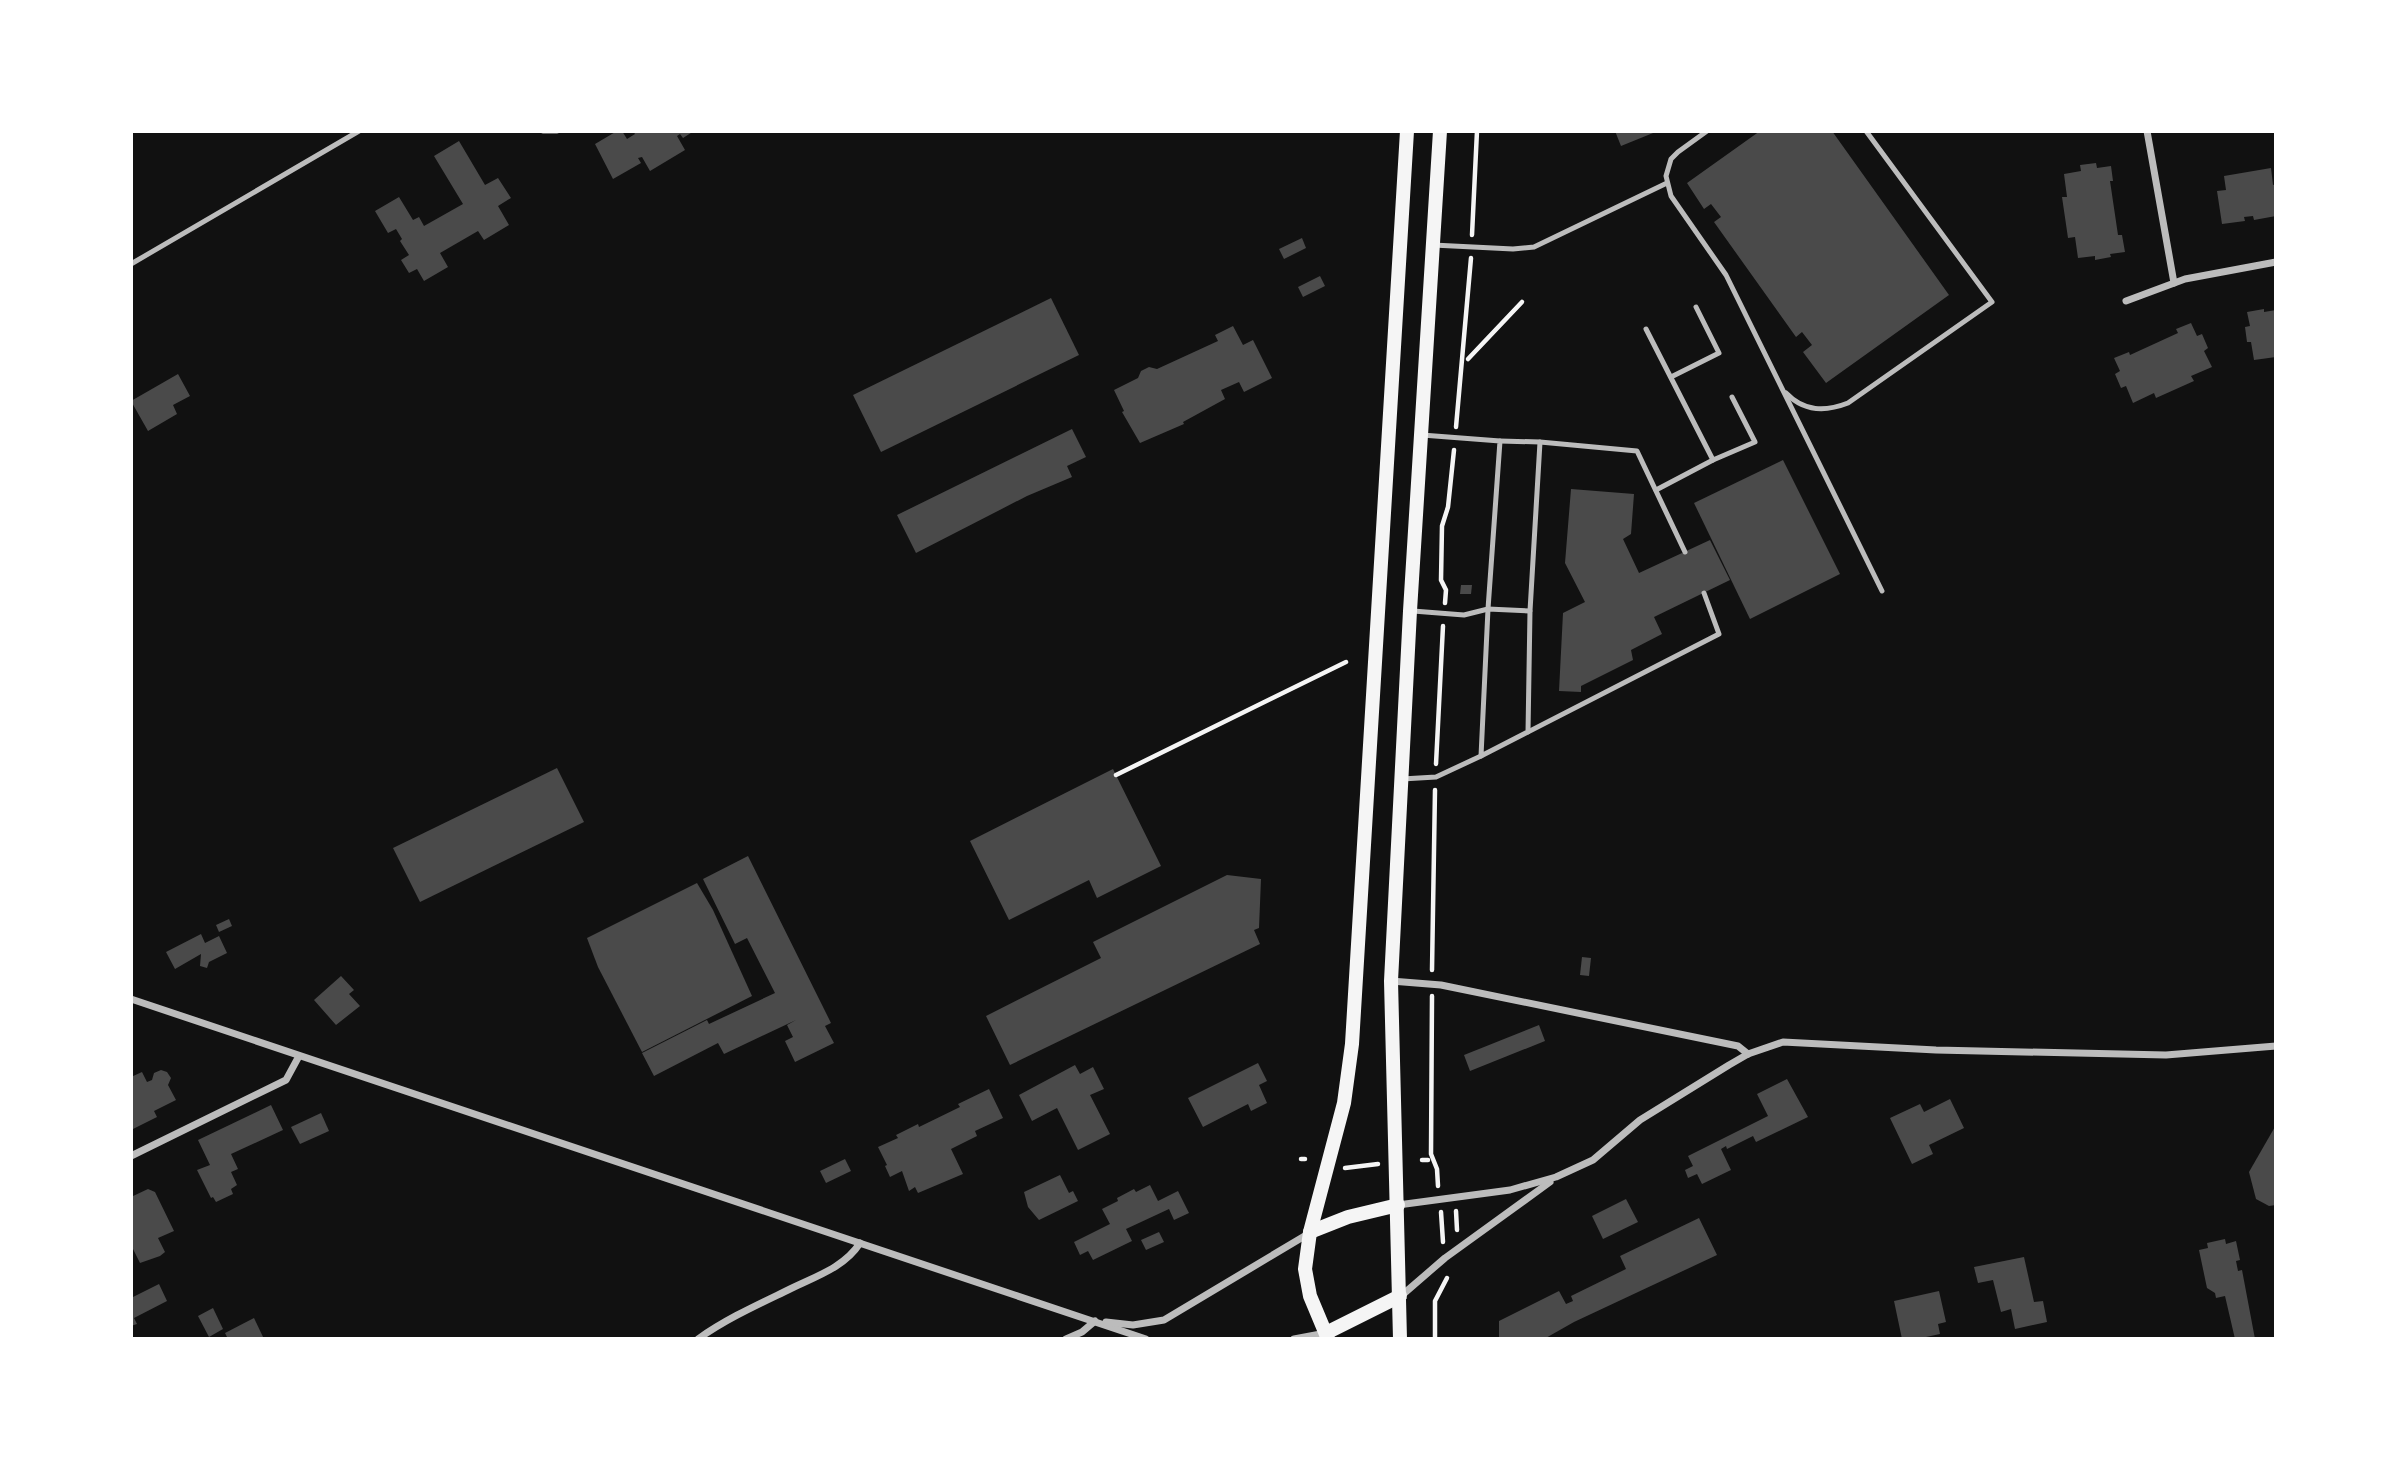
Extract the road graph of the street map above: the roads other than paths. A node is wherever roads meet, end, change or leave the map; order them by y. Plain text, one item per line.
1 (359, 131) edge
2 (543, 131) edge
3 (557, 131) edge
4 (1407, 131) edge
5 (1440, 131) edge
6 (1706, 131) edge
7 (1866, 131) edge
8 (2147, 131) edge
9 (1667, 183) junction
10 (1433, 245) junction
11 (2276, 261) edge
12 (131, 264) edge
13 (2174, 283) junction
14 (2126, 301) dead end
15 (1696, 307) dead end
16 (1646, 330) dead end
17 (1671, 377) junction
18 (1782, 388) junction
19 (1732, 397) dead end
20 (1420, 435) junction
21 (1500, 441) junction
22 (1540, 442) junction
23 (1713, 460) junction
24 (1656, 490) junction
25 (1685, 552) dead end
26 (1882, 591) dead end
27 (1704, 593) dead end
28 (1488, 609) junction
29 (1410, 611) junction
30 (1530, 611) junction
31 (1528, 732) junction
32 (1481, 756) junction
33 (1401, 779) junction
34 (1391, 981) junction
35 (133, 1002) edge
36 (2276, 1046) edge
37 (299, 1055) junction
38 (1748, 1055) junction
39 (131, 1156) edge
40 (1556, 1177) junction
41 (1398, 1205) junction
42 (1310, 1232) junction
43 (860, 1243) junction
44 (1400, 1296) junction
45 (1095, 1321) junction
46 (1327, 1336) edge
47 (698, 1339) edge
48 (1066, 1339) edge
49 (1146, 1339) edge
50 (1294, 1339) edge
51 (1400, 1339) edge

1 - 12 lane
2 - 3 lane
4 - 42 main road
5 - 10 main road
6 - 9 lane
7 - 18 lane
8 - 13 street
9 - 10 lane
9 - 18 lane
10 - 20 main road
11 - 13 street
13 - 14 street
15 - 17 lane
16 - 17 lane
17 - 23 lane
18 - 26 lane
19 - 23 lane
20 - 21 lane
20 - 29 main road
21 - 22 lane
21 - 28 lane
22 - 24 lane
22 - 30 lane
23 - 24 lane
24 - 25 lane
27 - 31 lane
28 - 29 lane
28 - 30 lane
28 - 32 lane
29 - 33 main road
30 - 31 lane
31 - 32 lane
32 - 33 lane
33 - 34 main road
34 - 38 street
34 - 41 main road
35 - 37 street
36 - 38 street
37 - 39 street
37 - 43 street
38 - 40 street
40 - 41 street
40 - 44 street
41 - 42 main road
41 - 44 main road
42 - 45 street
42 - 46 main road
43 - 45 street
43 - 47 street
44 - 46 main road
44 - 51 main road
45 - 48 street
45 - 49 street
46 - 50 street

